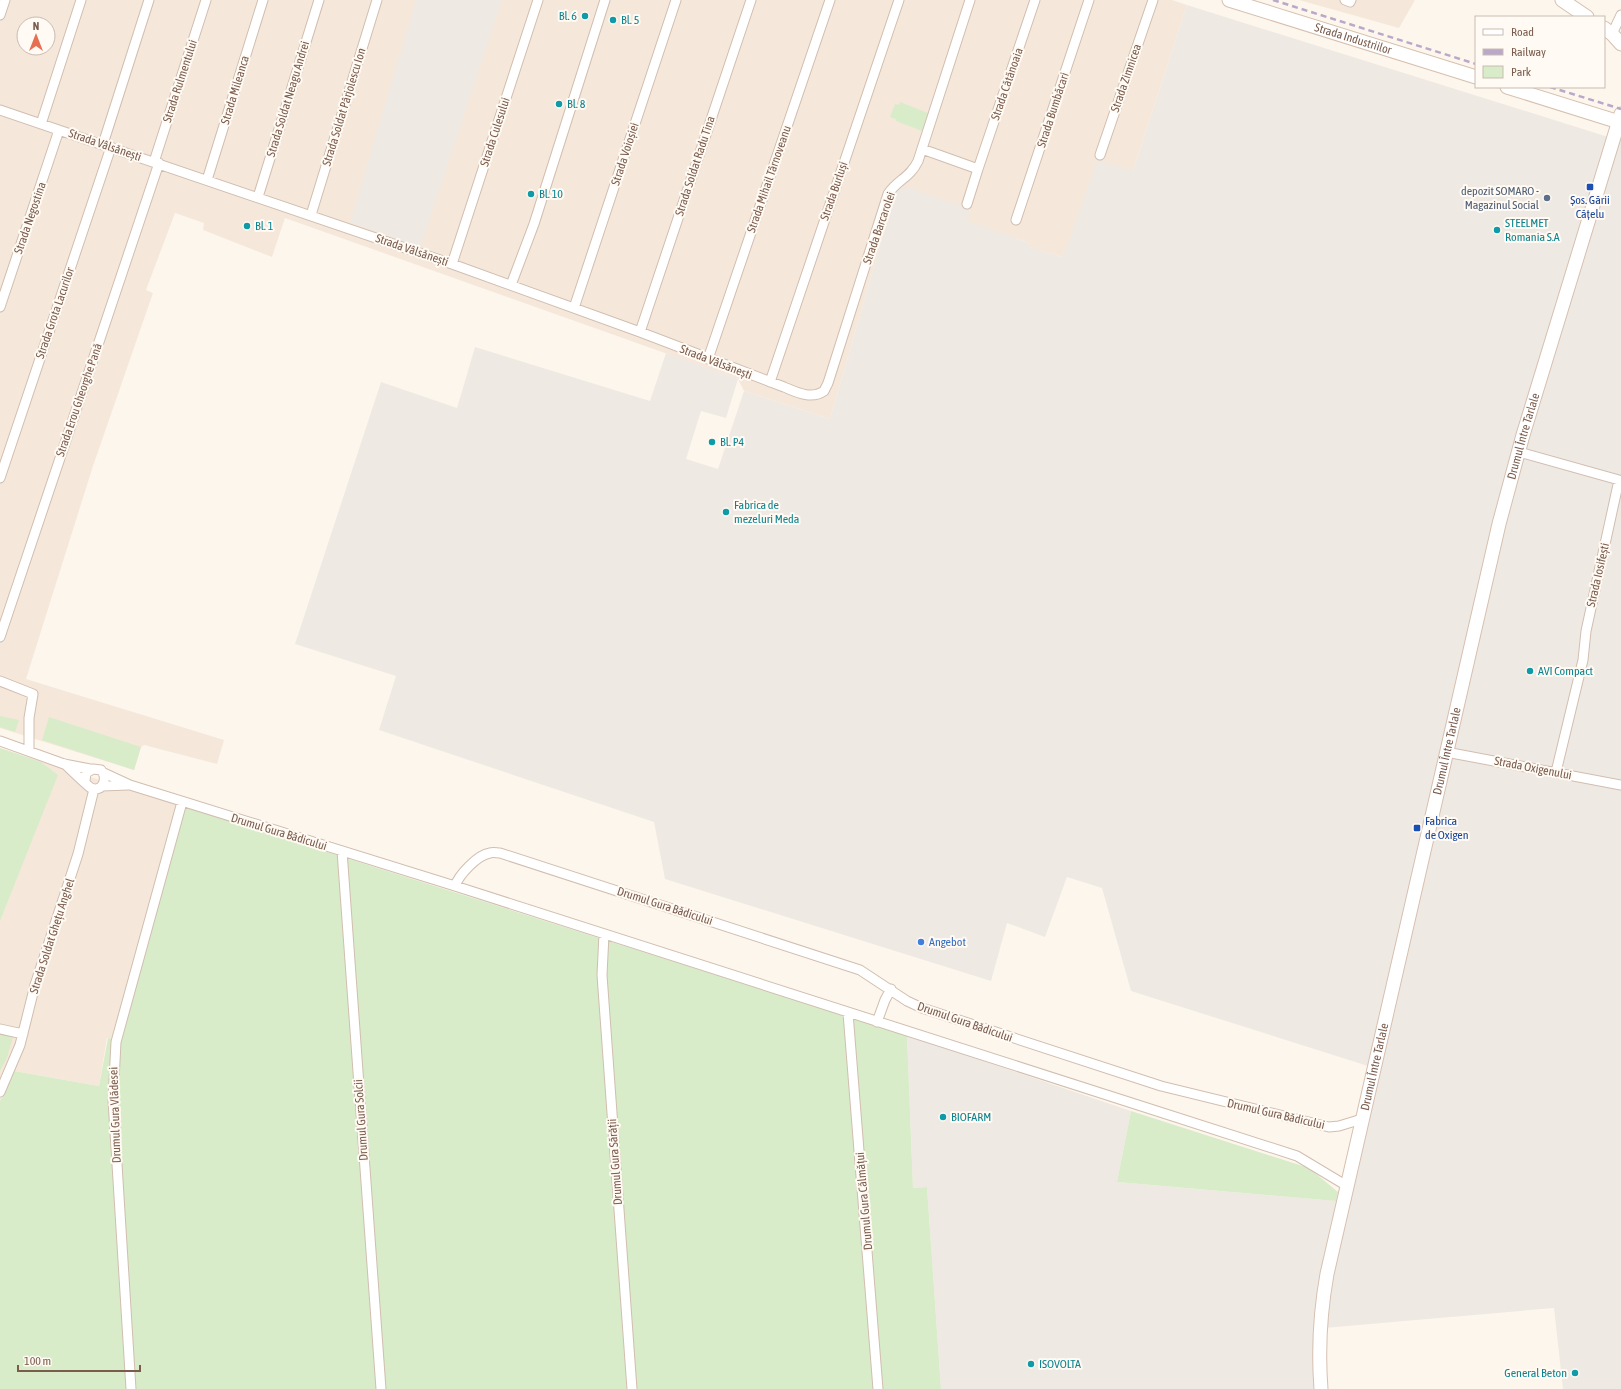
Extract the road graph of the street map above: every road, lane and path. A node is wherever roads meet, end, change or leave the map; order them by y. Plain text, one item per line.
1 (5, 0) edge
2 (81, 0) edge
3 (148, 0) edge
4 (206, 0) edge
5 (263, 0) edge
6 (319, 0) edge
7 (377, 0) edge
8 (538, 0) edge
9 (605, 0) edge
10 (676, 0) edge
11 (750, 0) edge
12 (830, 0) edge
13 (899, 0) edge
14 (970, 0) edge
15 (1035, 0) edge
16 (1089, 0) edge
17 (1153, 0) edge
18 (1230, 0) edge
19 (1562, 0) edge
20 (0, 15) edge
21 (1621, 15) edge
22 (1586, 16) edge
23 (1612, 35) edge
24 (1475, 77) edge
25 (1511, 88) edge
26 (0, 110) edge
27 (1620, 118) edge
28 (41, 124) junction
29 (59, 130) junction
30 (107, 146) junction
31 (922, 149) junction
32 (1100, 155) dead end
33 (156, 163) junction
34 (978, 169) junction
35 (207, 180) junction
36 (258, 197) junction
37 (967, 204) dead end
38 (311, 215) junction
39 (1016, 220) dead end
40 (452, 264) junction
41 (511, 285) junction
42 (0, 307) edge
43 (574, 308) junction
44 (640, 332) junction
45 (708, 359) junction
46 (770, 382) junction
47 (820, 394) joint
48 (1519, 452) junction
49 (0, 478) edge
50 (0, 637) edge
51 (0, 681) edge
52 (0, 741) edge
53 (29, 751) junction
54 (1446, 752) junction
55 (64, 764) junction
56 (90, 769) junction
57 (1556, 772) junction
58 (104, 773) junction
59 (85, 781) junction
60 (1621, 784) edge
61 (130, 785) junction
62 (98, 787) junction
63 (182, 802) junction
64 (342, 851) junction
65 (455, 886) junction
66 (604, 934) junction
67 (891, 989) junction
68 (848, 1013) junction
69 (877, 1022) junction
70 (0, 1029) edge
71 (23, 1034) junction
72 (0, 1092) edge
73 (1362, 1119) junction
74 (1347, 1186) junction
75 (131, 1389) edge
76 (380, 1389) edge
77 (632, 1389) edge
78 (878, 1389) edge
79 (1321, 1389) edge

1 - 20 street
2 - 28 street
3 - 30 street, Strada Grota Lacurilor
4 - 33 street, Strada Rulmentului
5 - 35 street, Strada Mileanca
6 - 36 street, Strada Soldat Neagu Andrei
7 - 38 street, Strada Soldat Pârjolescu Ion
8 - 40 street, Strada Culesului
9 - 41 street
10 - 43 street, Strada Voioșiei
11 - 44 street, Strada Soldat Radu Tina
12 - 45 street, Strada Mihail Târnoveanu
13 - 46 street, Strada Burluși
14 - 31 street, Strada Barcarolei
15 - 34 street, Strada Cătănoaia
16 - 39 street, Strada Bumbăcari
17 - 32 street, Strada Zimnicea
18 - 24 main road, Strada Industriilor
19 - 22 main road
21 - 23 street
25 - 27 main road
26 - 28 street, Strada Vâlsănești
27 - 48 main road, Drumul Între Tarlale
28 - 29 street, Strada Vâlsănești
29 - 30 street, Strada Vâlsănești
29 - 42 street, Strada Negostina
30 - 33 street, Strada Vâlsănești
30 - 49 street, Strada Grota Lacurilor
31 - 34 street
31 - 47 street, Strada Barcarolei
33 - 35 street, Strada Vâlsănești
33 - 50 street, Strada Erou Gheorghe Pană
34 - 37 street, Strada Cătănoaia
35 - 36 street, Strada Vâlsănești
36 - 38 street, Strada Vâlsănești
38 - 40 street, Strada Vâlsănești
40 - 41 street, Strada Vâlsănești
41 - 43 street, Strada Vâlsănești
43 - 44 street, Strada Vâlsănești
44 - 45 street, Strada Vâlsănești
45 - 46 street, Strada Vâlsănești
46 - 47 street, Strada Vâlsănești
48 - 54 main road, Drumul Între Tarlale
48 - 57 street, Strada Iosifești
51 - 53 street
52 - 53 street
53 - 55 street
54 - 57 street, Strada Oxigenului
54 - 73 main road, Drumul Între Tarlale
55 - 56 street
55 - 59 street
56 - 58 street
56 - 59 street
57 - 60 street, Strada Oxigenului
58 - 61 street, Drumul Gura Bădicului
58 - 62 street
59 - 62 street
61 - 62 street
61 - 63 street, Drumul Gura Bădicului
62 - 71 street, Strada Soldat Ghețu Anghel
63 - 64 street, Drumul Gura Bădicului
63 - 75 street, Drumul Gura Vlădesei
64 - 65 street, Drumul Gura Bădicului
64 - 76 street, Drumul Gura Solcii
65 - 66 street, Drumul Gura Bădicului
65 - 67 street, Drumul Gura Bădicului
66 - 68 street, Drumul Gura Bădicului
66 - 77 street, Drumul Gura Sărății
67 - 69 street
67 - 73 street, Drumul Gura Bădicului
68 - 69 street, Drumul Gura Bădicului
68 - 78 street, Drumul Gura Călmățui
69 - 74 street, Drumul Gura Bădicului
70 - 71 street
71 - 72 street, Strada Soldat Ghețu Anghel
73 - 74 main road, Drumul Între Tarlale
74 - 79 main road, Drumul Între Tarlale

